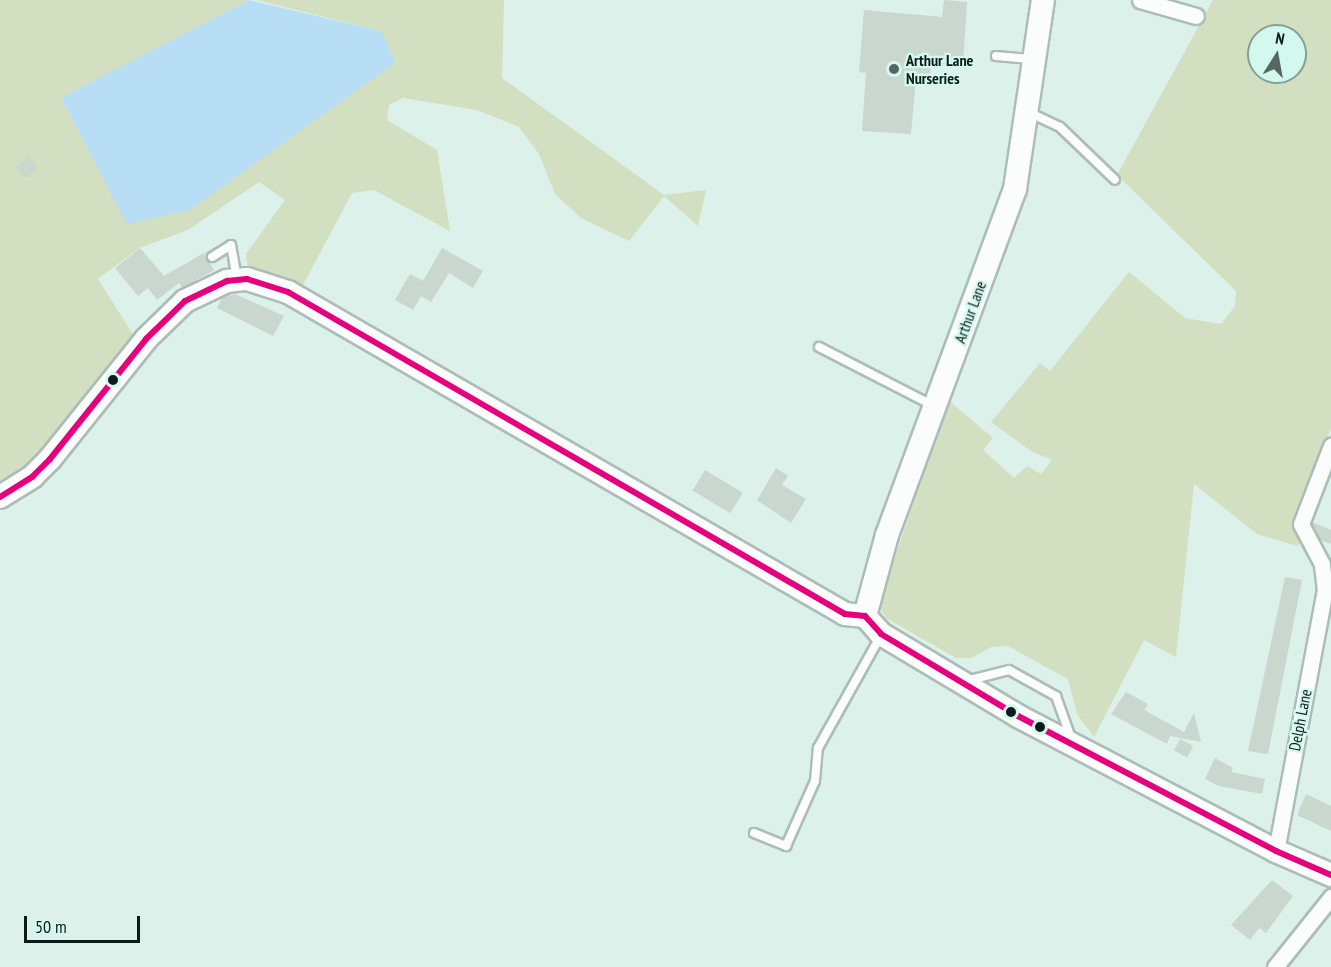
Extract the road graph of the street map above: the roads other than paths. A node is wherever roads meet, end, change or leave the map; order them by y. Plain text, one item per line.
1 (1043, 0) edge
2 (1140, 0) edge
3 (1196, 16) dead end
4 (996, 56) dead end
5 (1034, 60) junction
6 (1027, 111) junction
7 (1115, 180) dead end
8 (212, 256) dead end
9 (237, 280) junction
10 (819, 346) dead end
11 (935, 406) junction
12 (1331, 446) edge
13 (0, 497) edge
14 (1328, 587) edge
15 (865, 616) junction
16 (881, 634) junction
17 (962, 683) junction
18 (1073, 745) junction
19 (754, 833) dead end
20 (1276, 851) junction
21 (1331, 875) edge
22 (1331, 897) edge
23 (1275, 967) edge

1 - 5 main road, Arthur Lane
2 - 3 street
4 - 5 lane
5 - 6 main road, Arthur Lane
6 - 7 lane
6 - 11 main road, Arthur Lane
8 - 9 lane
9 - 13 main road
9 - 15 main road
10 - 11 lane
11 - 15 main road, Arthur Lane
12 - 14 street, Delph Lane
14 - 20 street, Delph Lane
15 - 16 main road
16 - 17 main road
16 - 19 lane
17 - 18 main road
17 - 18 lane
18 - 20 main road
20 - 21 main road
22 - 23 street

